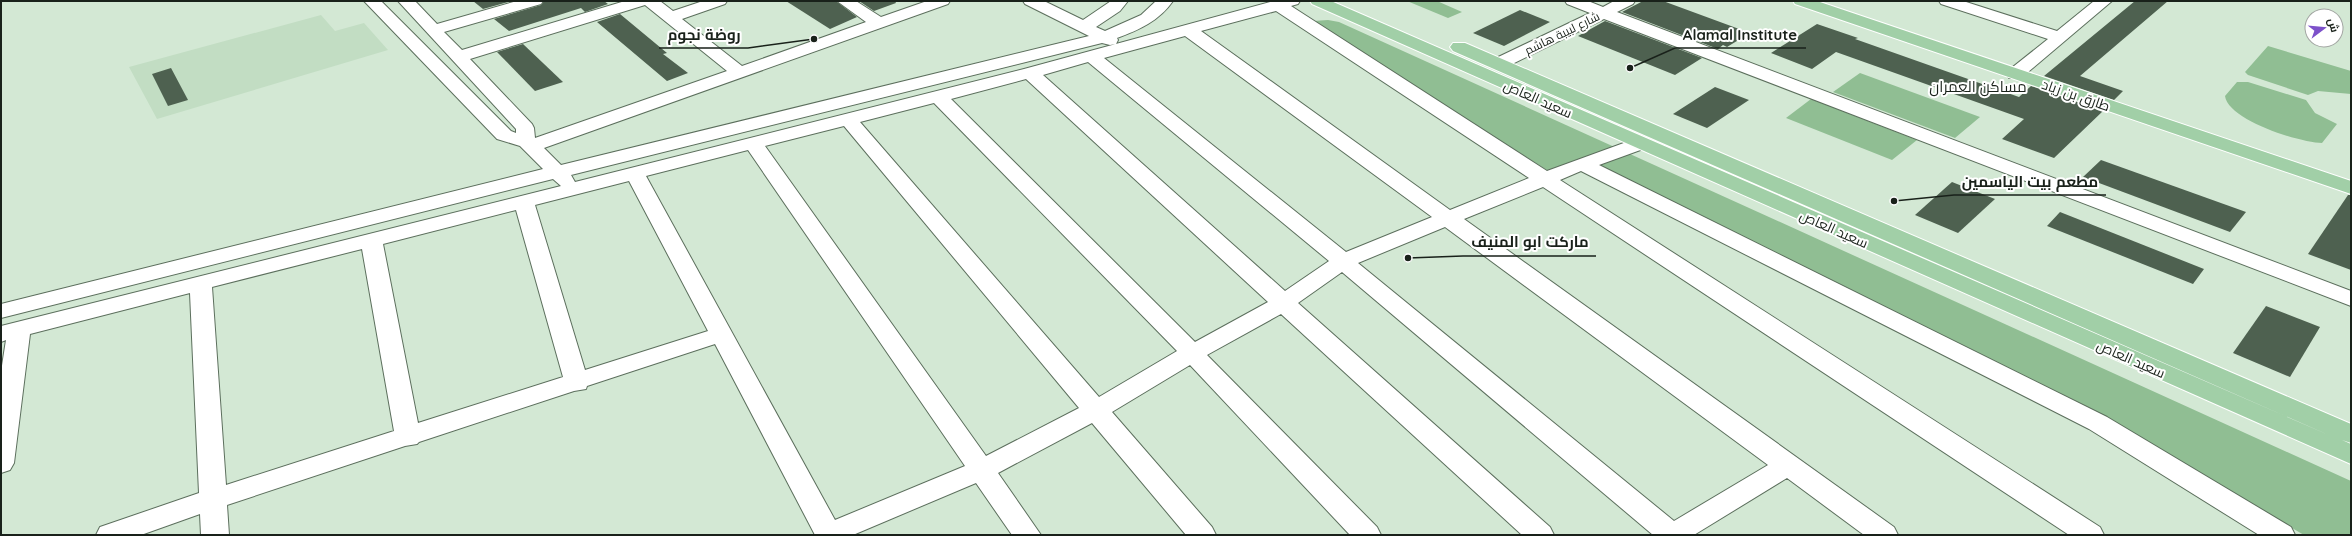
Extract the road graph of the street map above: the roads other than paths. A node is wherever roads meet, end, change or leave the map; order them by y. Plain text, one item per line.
1 (372, 1) edge
2 (428, 1) edge
3 (535, 1) edge
4 (642, 1) edge
5 (650, 1) edge
6 (719, 1) edge
7 (845, 1) edge
8 (942, 1) edge
9 (1120, 1) edge
10 (1166, 1) edge
11 (1318, 1) edge
12 (1353, 1) edge
13 (1573, 1) edge
14 (1626, 1) edge
15 (1802, 1) edge
16 (1947, 1) edge
17 (2104, 1) edge
18 (1040, 2) edge
19 (408, 3) edge
20 (1285, 3) edge
21 (1604, 13) junction
22 (671, 17) junction
23 (879, 23) junction
24 (1084, 27) junction
25 (434, 30) junction
26 (1188, 30) junction
27 (1104, 37) junction
28 (2060, 37) junction
29 (1123, 48) junction
30 (457, 57) junction
31 (1092, 57) junction
32 (1498, 64) junction
33 (740, 73) junction
34 (1030, 73) junction
35 (2015, 74) junction
36 (938, 96) junction
37 (848, 119) junction
38 (752, 142) junction
39 (529, 144) junction
40 (1639, 144) junction
41 (1582, 164) junction
42 (557, 172) junction
43 (634, 172) junction
44 (1545, 180) junction
45 (572, 188) junction
46 (2351, 188) edge
47 (523, 200) junction
48 (1449, 219) junction
49 (371, 239) junction
50 (1344, 261) junction
51 (201, 283) junction
52 (2351, 299) edge
53 (1283, 303) junction
54 (1, 311) edge
55 (10, 332) edge
56 (722, 334) junction
57 (1192, 353) junction
58 (577, 383) junction
59 (1096, 410) junction
60 (2351, 434) edge
61 (408, 438) junction
62 (2351, 455) edge
63 (1, 463) edge
64 (1788, 465) junction
65 (981, 470) junction
66 (213, 499) junction
67 (829, 534) edge
68 (110, 535) edge
69 (215, 535) edge
70 (1027, 535) edge
71 (1202, 535) edge
72 (1367, 535) edge
73 (1540, 535) edge
74 (1884, 535) edge
75 (2090, 535) edge
76 (2281, 535) edge

1 - 39 street
2 - 19 street
3 - 25 street
4 - 30 street
5 - 22 street
6 - 22 street
7 - 23 street
8 - 23 street
9 - 24 street
10 - 27 street
11 - 40 main road, سعيد العاص
12 - 32 main road
13 - 21 street
14 - 21 street, شارع لبيبة هاشم
15 - 35 main road, طارق بن زياد
16 - 28 street
17 - 28 street
18 - 24 street
19 - 25 street
20 - 26 street
20 - 44 street
21 - 32 street, شارع لبيبة هاشم
21 - 52 street
22 - 33 street
23 - 33 street
24 - 27 street
25 - 30 street
26 - 29 street
26 - 48 street
27 - 29 street
27 - 42 street
28 - 35 street
29 - 31 street
30 - 39 street
31 - 34 street
31 - 50 street
32 - 60 main road
33 - 39 street
34 - 36 street
34 - 53 street
35 - 46 main road, طارق بن زياد
36 - 37 street
36 - 57 street
37 - 38 street
37 - 59 street
38 - 43 street
38 - 65 street
39 - 42 street
40 - 41 street
40 - 62 main road, سعيد العاص
41 - 44 street
41 - 76 street
42 - 45 street
42 - 54 street
43 - 45 street
43 - 56 street
44 - 48 street
44 - 75 street
45 - 47 street
47 - 49 street
47 - 58 street
48 - 50 street
48 - 64 street
49 - 51 street
49 - 61 street
50 - 53 street
50 - 64 street
51 - 55 street
51 - 66 street
53 - 57 street
53 - 73 street
55 - 63 street
56 - 58 street
56 - 67 street
57 - 59 street
57 - 72 street
58 - 61 street
59 - 65 street
59 - 71 street
61 - 66 street
64 - 74 street
65 - 67 street
65 - 70 street
66 - 68 street
66 - 69 street

